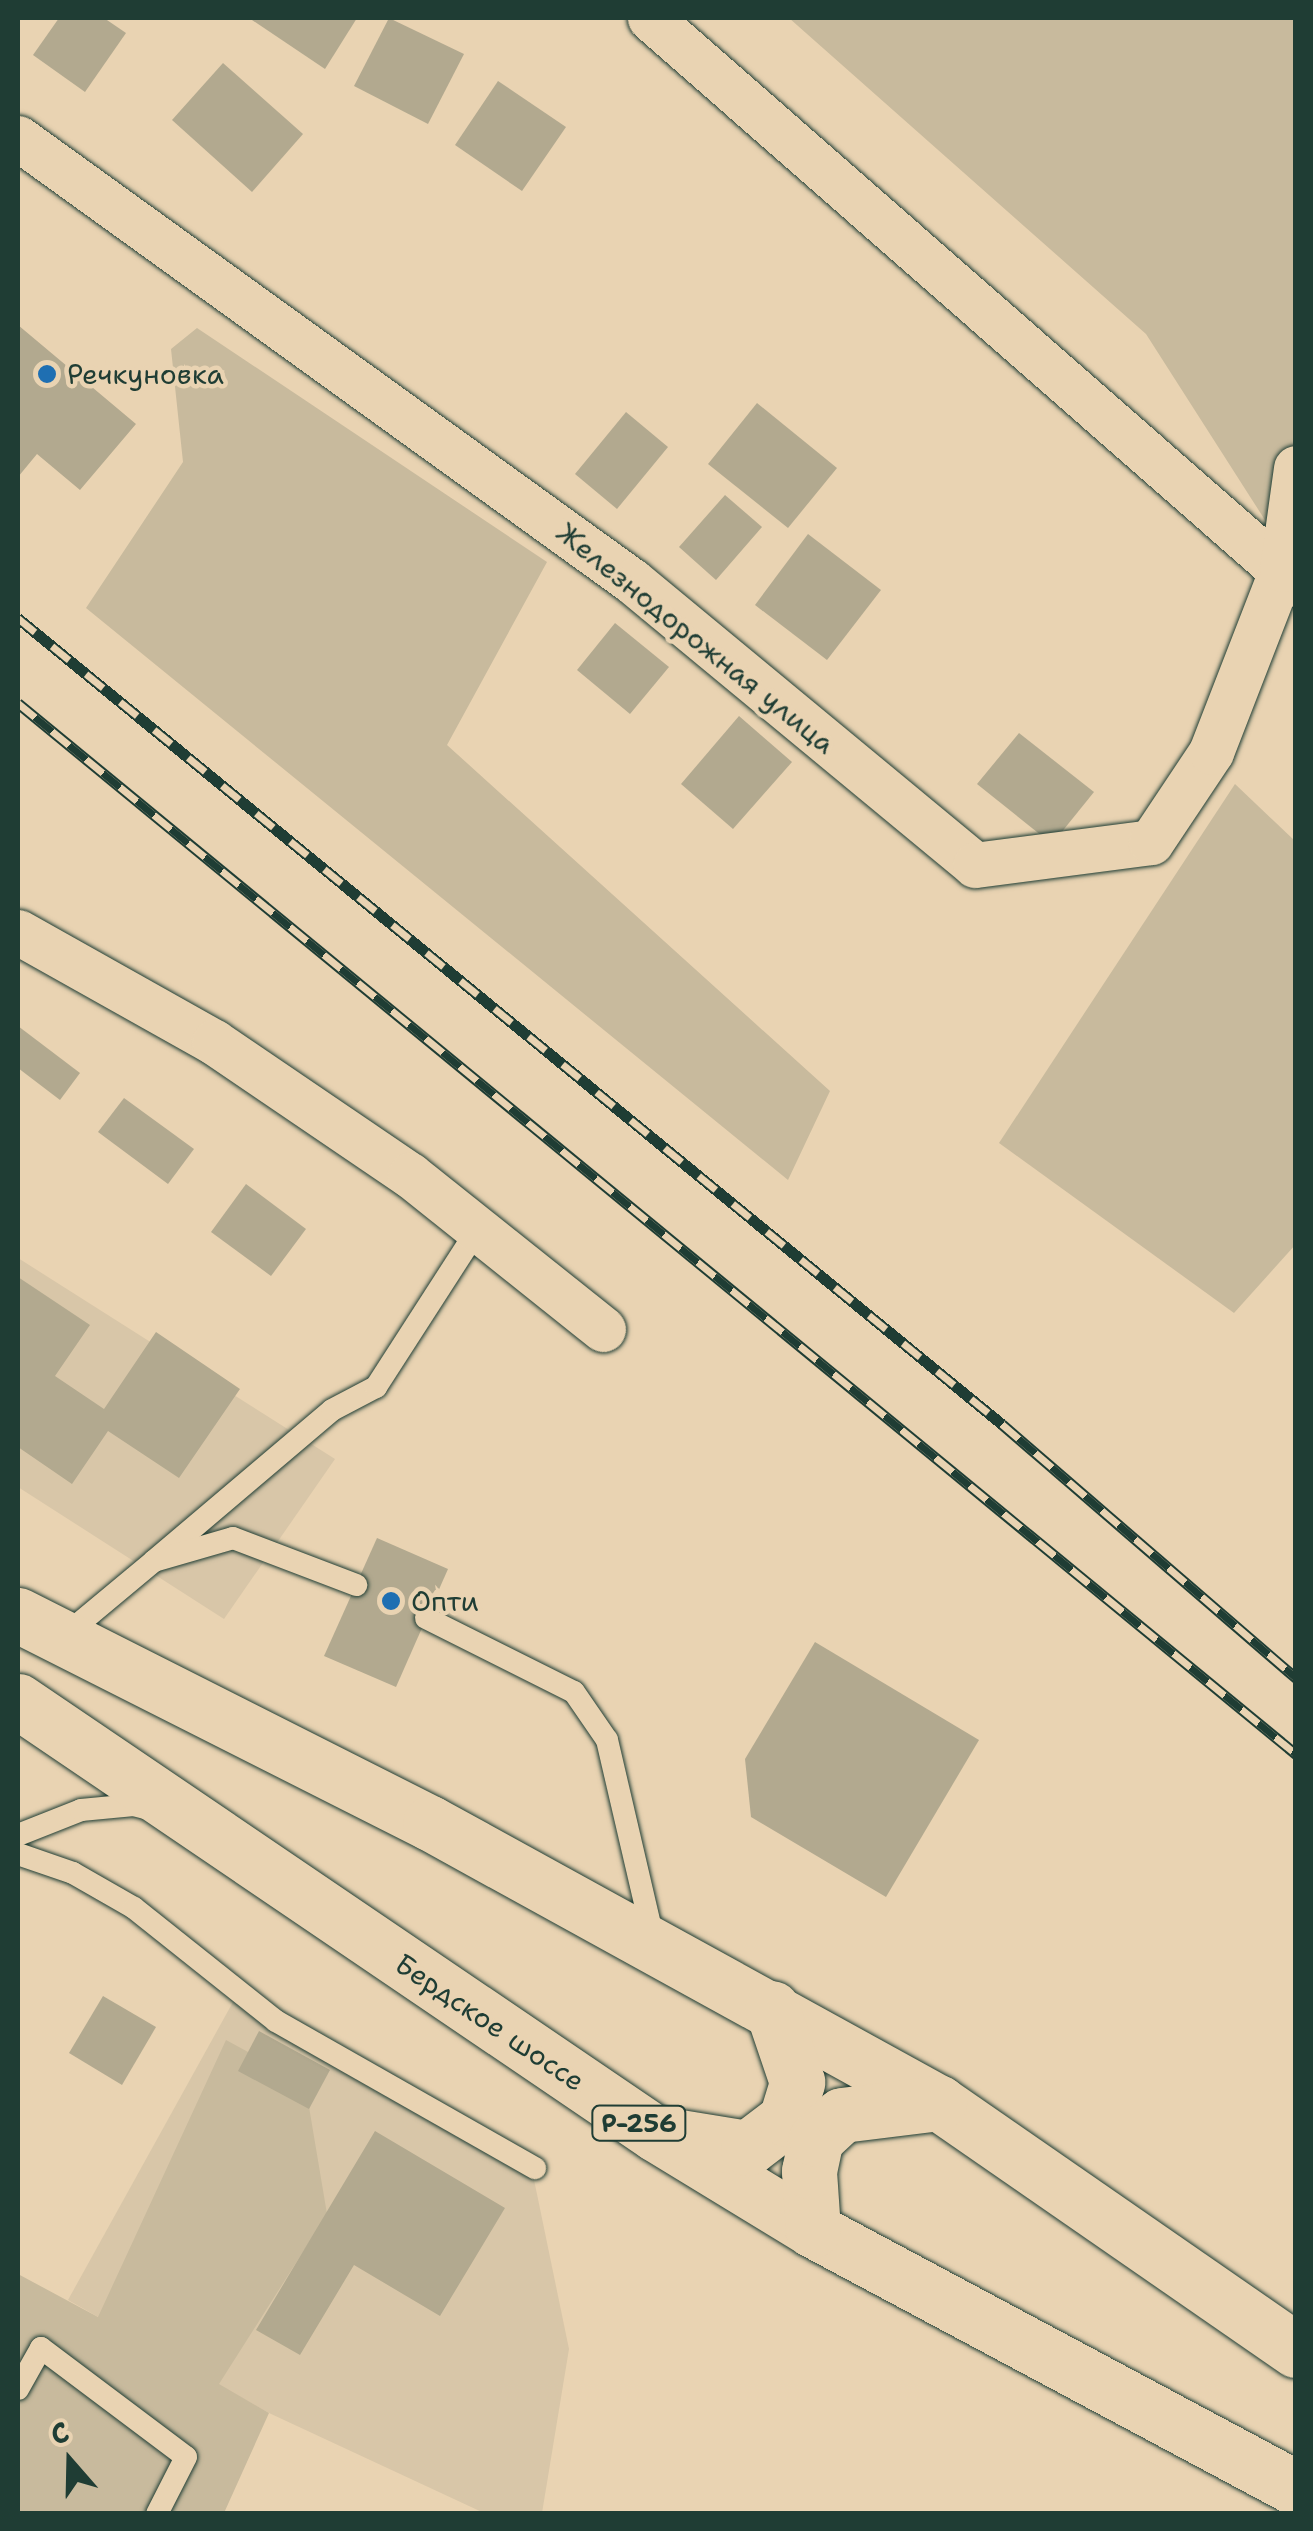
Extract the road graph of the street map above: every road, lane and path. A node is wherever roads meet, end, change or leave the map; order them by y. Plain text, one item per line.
1 (650, 18) edge
2 (18, 138) edge
3 (1296, 468) edge
4 (1289, 576) edge
5 (18, 932) edge
6 (478, 1229) junction
7 (603, 1329) dead end
8 (154, 1560) junction
9 (356, 1585) dead end
10 (426, 1618) dead end
11 (39, 1627) edge
12 (18, 1701) edge
13 (205, 1823) junction
14 (18, 1834) edge
15 (18, 1854) edge
16 (654, 1944) junction
17 (772, 2008) junction
18 (939, 2103) junction
19 (656, 2134) junction
20 (535, 2168) dead end
21 (813, 2230) junction
22 (1296, 2350) edge
23 (18, 2390) edge
24 (1296, 2488) edge
25 (157, 2514) edge

1 - 4 street
2 - 4 street, Железнодорожная улица
3 - 4 street, Железнодорожная улица
5 - 6 street
6 - 7 street
6 - 8 lane
8 - 9 lane
8 - 11 lane
10 - 16 lane
11 - 16 highway
12 - 13 highway, Бердское шоссе / Р-256
13 - 14 lane
13 - 19 highway, Бердское шоссе / Р-256
15 - 20 lane
16 - 17 highway
17 - 18 highway
17 - 19 highway
18 - 21 highway
18 - 22 highway
19 - 21 highway, Бердское шоссе / Р-256
21 - 24 highway, Бердское шоссе / Р-256
23 - 25 lane

